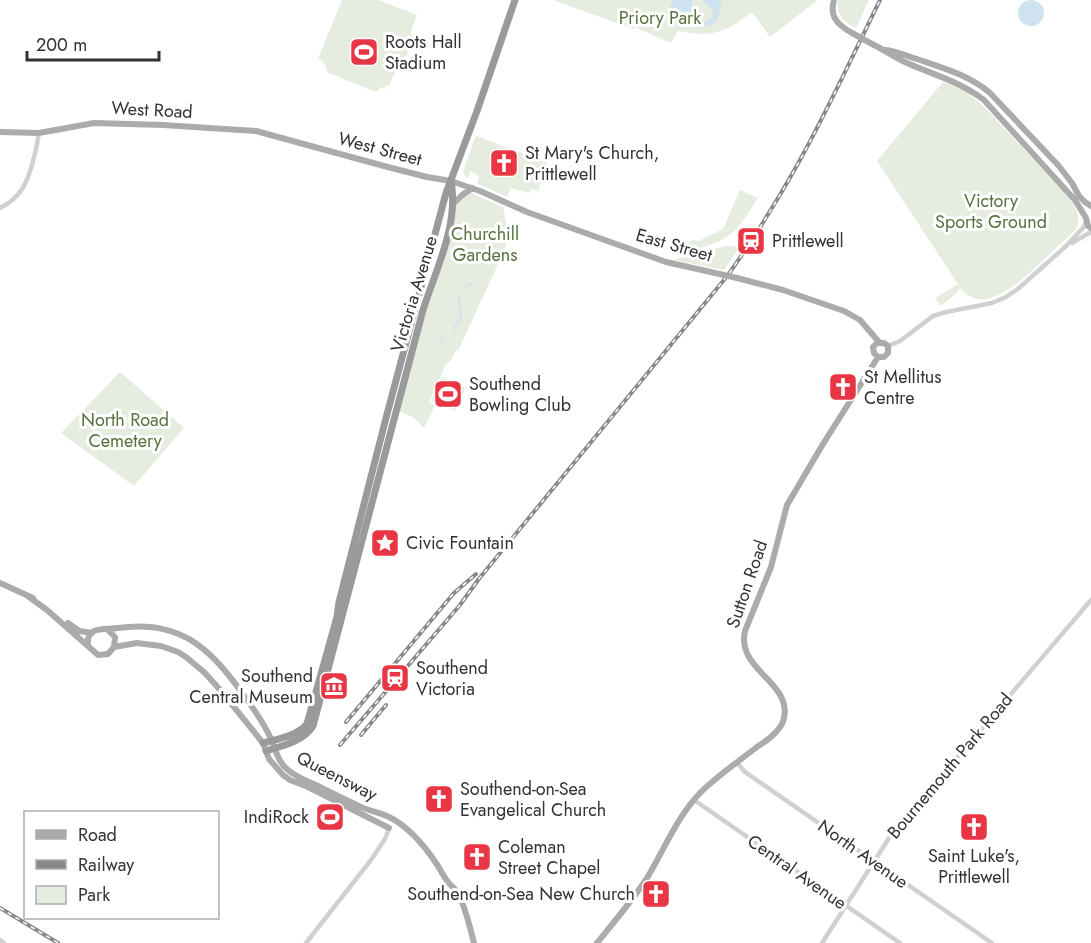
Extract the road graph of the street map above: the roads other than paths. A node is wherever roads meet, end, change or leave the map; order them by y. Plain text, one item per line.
1 (515, 0) edge
2 (834, 0) edge
3 (885, 50) junction
4 (0, 132) edge
5 (39, 133) junction
6 (302, 144) joint
7 (451, 181) junction
8 (472, 188) junction
9 (453, 204) junction
10 (1091, 207) edge
11 (0, 208) edge
12 (1089, 225) edge
13 (1065, 248) junction
14 (867, 328) junction
15 (879, 342) junction
16 (888, 346) junction
17 (873, 348) junction
18 (878, 357) junction
19 (392, 411) junction
20 (0, 583) edge
21 (29, 597) junction
22 (1091, 600) edge
23 (340, 612) junction
24 (108, 630) junction
25 (92, 633) junction
26 (88, 645) junction
27 (114, 647) junction
28 (272, 740) junction
29 (263, 743) junction
30 (275, 748) junction
31 (266, 751) junction
32 (737, 763) junction
33 (694, 800) junction
34 (388, 828) joint
35 (874, 861) junction
36 (846, 906) junction
37 (0, 940) edge
38 (4, 943) edge
39 (306, 943) edge
40 (474, 943) edge
41 (597, 943) edge
42 (822, 943) edge
43 (900, 943) edge
44 (992, 943) edge

1 - 7 highway, Victoria Avenue
2 - 3 main road, bridge
3 - 10 main road
3 - 12 main road
4 - 5 main road, West Road
5 - 6 main road, West Road
5 - 11 street
6 - 7 main road, West Street
7 - 8 main road, East Street
7 - 9 highway, Victoria Avenue
7 - 19 highway, Victoria Avenue
8 - 9 main road
8 - 14 main road, East Street, bridge
9 - 19 highway, Victoria Avenue
10 - 12 main road
12 - 13 street, Sutton Road
12 - 13 street, Sutton Road
13 - 16 street, Sutton Road
14 - 15 main road, East Street
14 - 17 main road
15 - 16 main road
15 - 17 main road
16 - 18 main road, Sutton Road
17 - 18 main road
18 - 32 main road, Sutton Road
19 - 23 highway, Victoria Avenue
20 - 21 main road
21 - 25 main road
21 - 26 main road
22 - 35 street, Bournemouth Park Road
23 - 28 highway, Victoria Avenue
23 - 30 highway, Victoria Avenue
24 - 25 main road, Queensway
24 - 27 main road
24 - 28 main road, Queensway
25 - 26 main road
26 - 27 main road, Queensway
27 - 29 main road, Queensway
28 - 29 highway, Victoria Avenue
28 - 30 main road, Queensway
29 - 31 main road, Queensway
30 - 31 highway, Victoria Avenue
30 - 40 main road, Queensway
31 - 34 main road, Queensway
32 - 33 main road, Sutton Road
32 - 35 street, North Avenue
33 - 36 street, Central Avenue
33 - 41 main road, Sutton Road
34 - 39 street
35 - 36 street, Bournemouth Park Road
35 - 44 street, North Avenue
36 - 42 street, Bournemouth Park Road
36 - 43 street, Central Avenue
37 - 38 street

